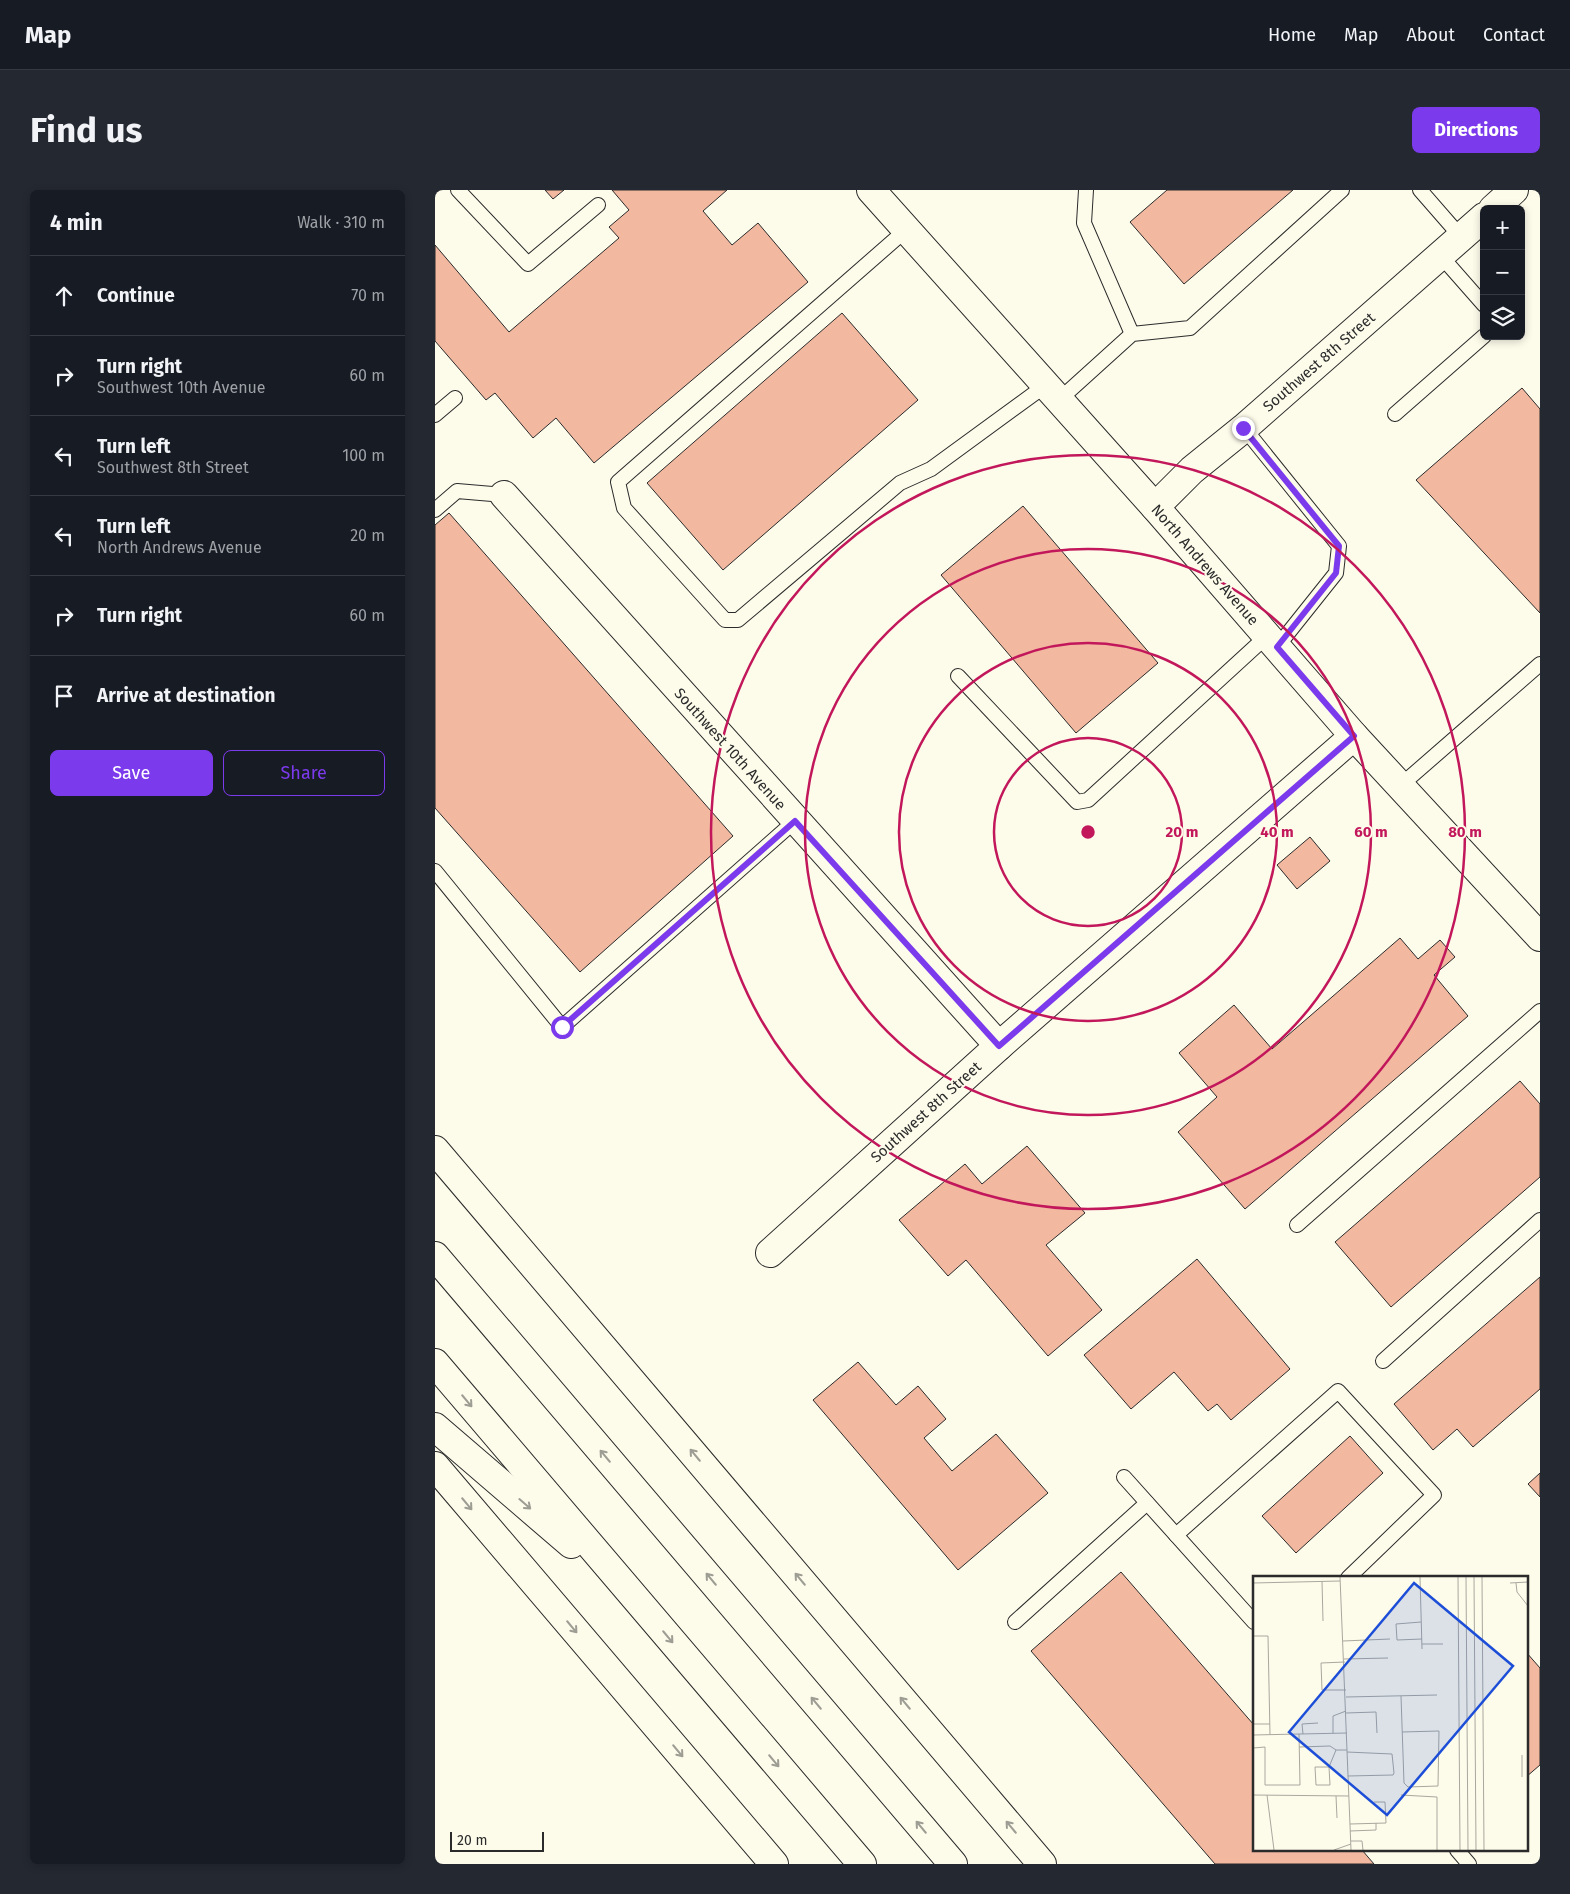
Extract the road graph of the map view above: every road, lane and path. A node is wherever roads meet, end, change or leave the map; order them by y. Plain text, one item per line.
1 (458, 190) edge
2 (871, 190) edge
3 (1085, 190) edge
4 (1342, 190) edge
5 (1420, 190) edge
6 (1515, 190) edge
7 (598, 205) dead end
8 (1498, 205) edge
9 (1480, 220) edge
10 (907, 230) junction
11 (1461, 237) junction
12 (1440, 255) junction
13 (1480, 301) edge
14 (1132, 334) junction
15 (1480, 340) edge
16 (1052, 392) junction
17 (455, 398) dead end
18 (1395, 414) dead end
19 (435, 416) edge
20 (1243, 428) junction
21 (504, 495) joint
22 (1155, 506) junction
23 (435, 510) edge
24 (1272, 642) junction
25 (1540, 664) edge
26 (958, 676) dead end
27 (1354, 736) junction
28 (1400, 786) junction
29 (795, 821) junction
30 (435, 870) edge
31 (1540, 937) edge
32 (1540, 1011) edge
33 (999, 1046) junction
34 (435, 1150) edge
35 (1540, 1220) edge
36 (1297, 1225) dead end
37 (770, 1253) dead end
38 (435, 1256) edge
39 (1383, 1361) dead end
40 (435, 1364) edge
41 (435, 1427) edge
42 (435, 1466) edge
43 (1124, 1477) dead end
44 (1147, 1503) junction
45 (1176, 1535) junction
46 (1350, 1576) edge
47 (637, 1600) junction
48 (1253, 1621) edge
49 (1015, 1622) dead end
50 (1459, 1852) edge
51 (774, 1864) edge
52 (861, 1864) edge
53 (953, 1864) edge
54 (1042, 1864) edge
55 (1469, 1864) edge

1 - 7 lane
2 - 10 main road, North Andrews Avenue
3 - 14 lane
4 - 14 lane
5 - 11 lane
6 - 8 main road
9 - 11 main road, Southwest 8th Street
10 - 16 main road, North Andrews Avenue
10 - 16 lane
11 - 12 main road, Southwest 8th Street
12 - 13 lane
12 - 20 main road, Southwest 8th Street
14 - 16 lane
15 - 18 lane
16 - 22 main road, North Andrews Avenue
17 - 19 lane
20 - 22 main road, Southwest 8th Street
20 - 24 lane
21 - 23 lane
21 - 29 main road, Southwest 10th Avenue
22 - 24 main road, North Andrews Avenue
24 - 26 lane
24 - 27 main road, North Andrews Avenue
25 - 28 lane
27 - 28 main road, North Andrews Avenue
27 - 33 main road, Southwest 8th Street
28 - 31 main road, North Andrews Avenue
29 - 30 lane
29 - 33 main road, Southwest 10th Avenue
32 - 36 lane
33 - 37 main road, Southwest 8th Street
54 -> 34 main road
35 - 39 lane
53 -> 38 main road
40 -> 47 main road
41 -> 47 main road
42 -> 51 main road
43 - 44 lane
44 - 45 lane
44 - 49 lane
45 - 46 lane
45 - 48 lane
47 -> 52 main road
50 - 55 lane

